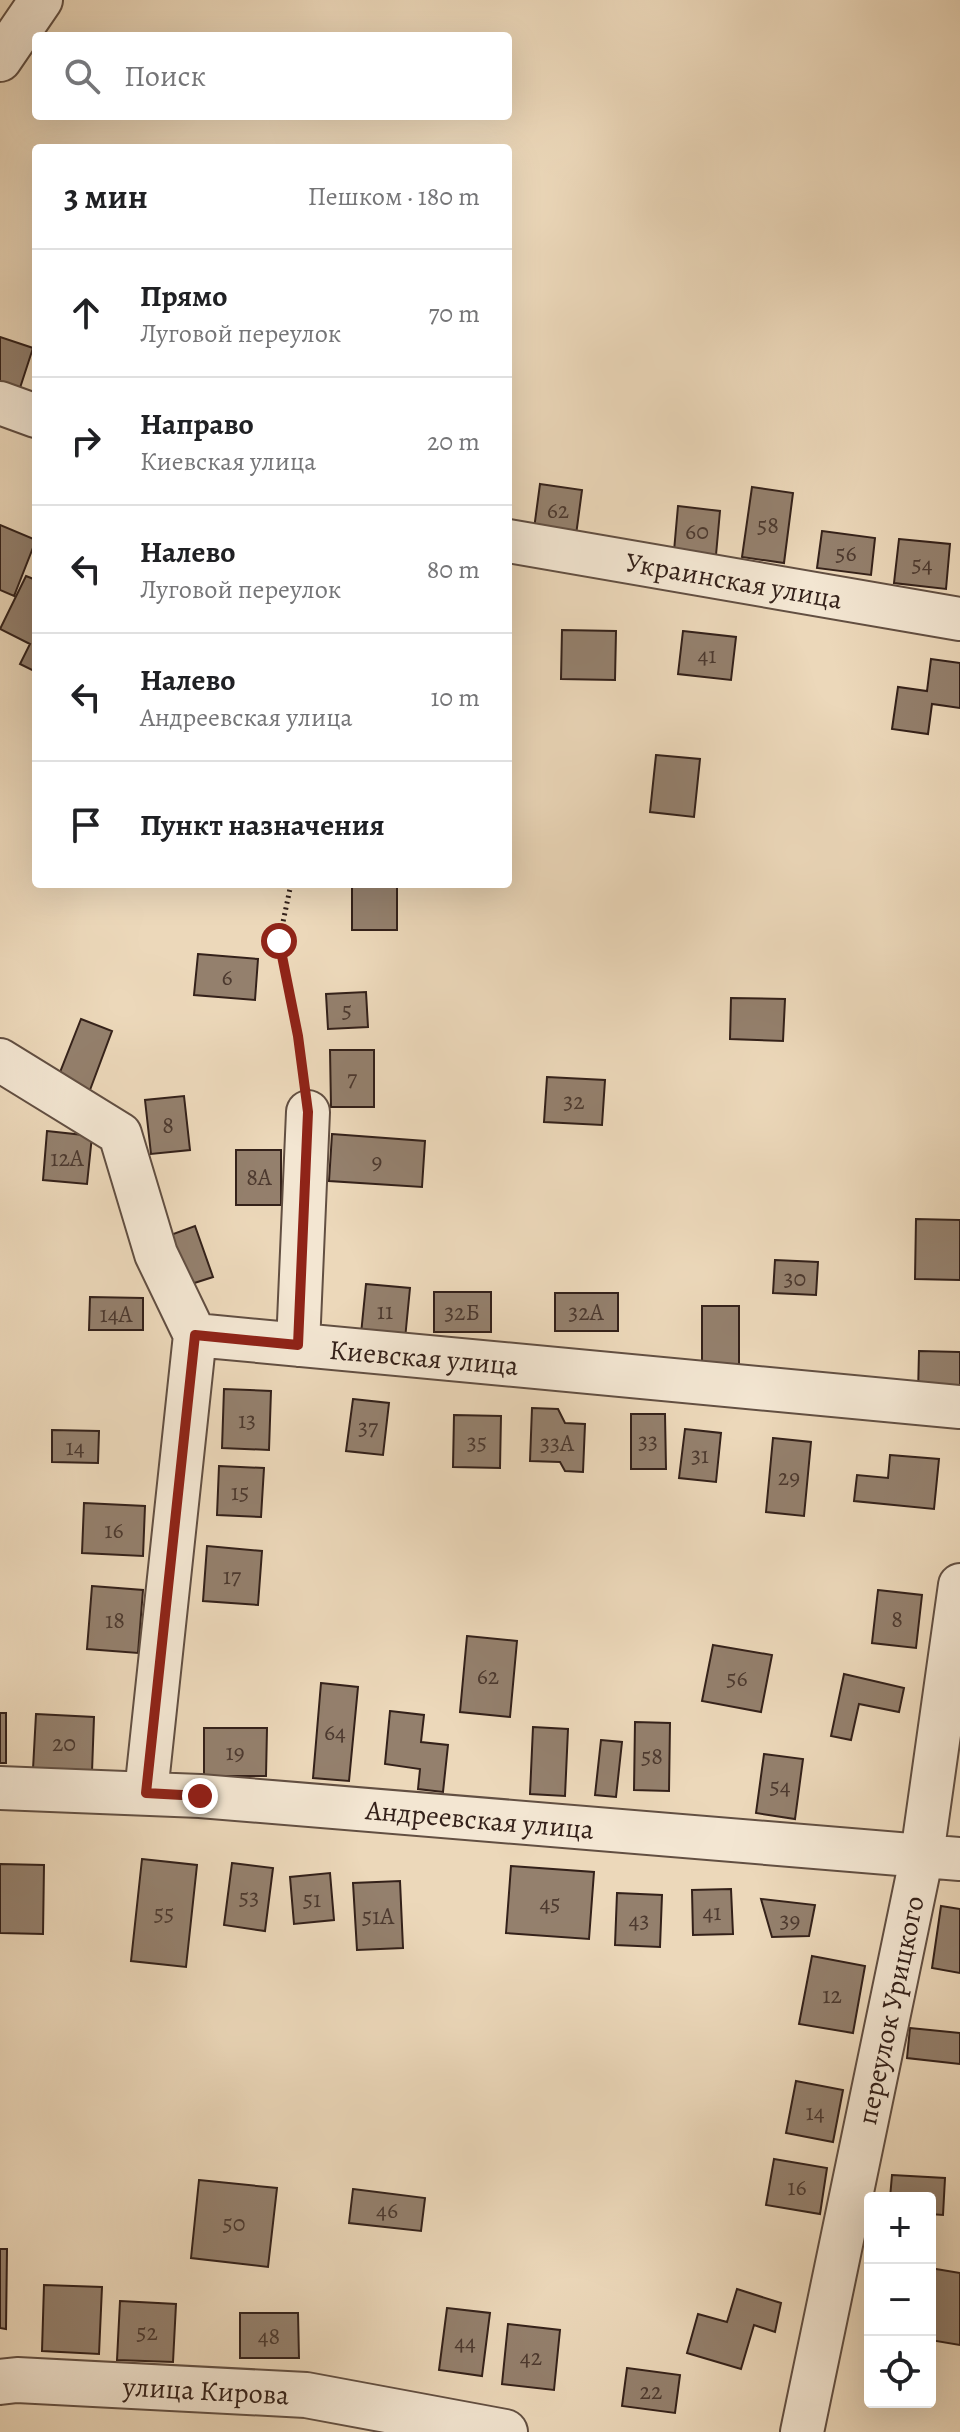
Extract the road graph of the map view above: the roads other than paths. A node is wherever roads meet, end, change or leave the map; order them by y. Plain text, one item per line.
1 (41, 0) edge
2 (0, 60) edge
3 (0, 403) edge
4 (32, 415) edge
5 (512, 542) edge
6 (960, 619) edge
7 (0, 1060) edge
8 (308, 1112) road end
9 (195, 1335) junction
10 (298, 1345) junction
11 (960, 1407) edge
12 (960, 1585) edge
13 (0, 1788) edge
14 (146, 1793) junction
15 (941, 1857) edge
16 (0, 2382) edge
17 (505, 2432) edge
18 (802, 2432) edge

1 - 2 street
3 - 4 street
5 - 6 street, Украинская улица
7 - 9 street
8 - 10 street
9 - 10 street, Киевская улица
9 - 14 street
10 - 11 street, Киевская улица
12 - 15 street, переулок Урицкого
13 - 14 street, Андреевская улица
14 - 15 street, Андреевская улица
15 - 18 street, переулок Урицкого
16 - 17 street, улица Кирова

